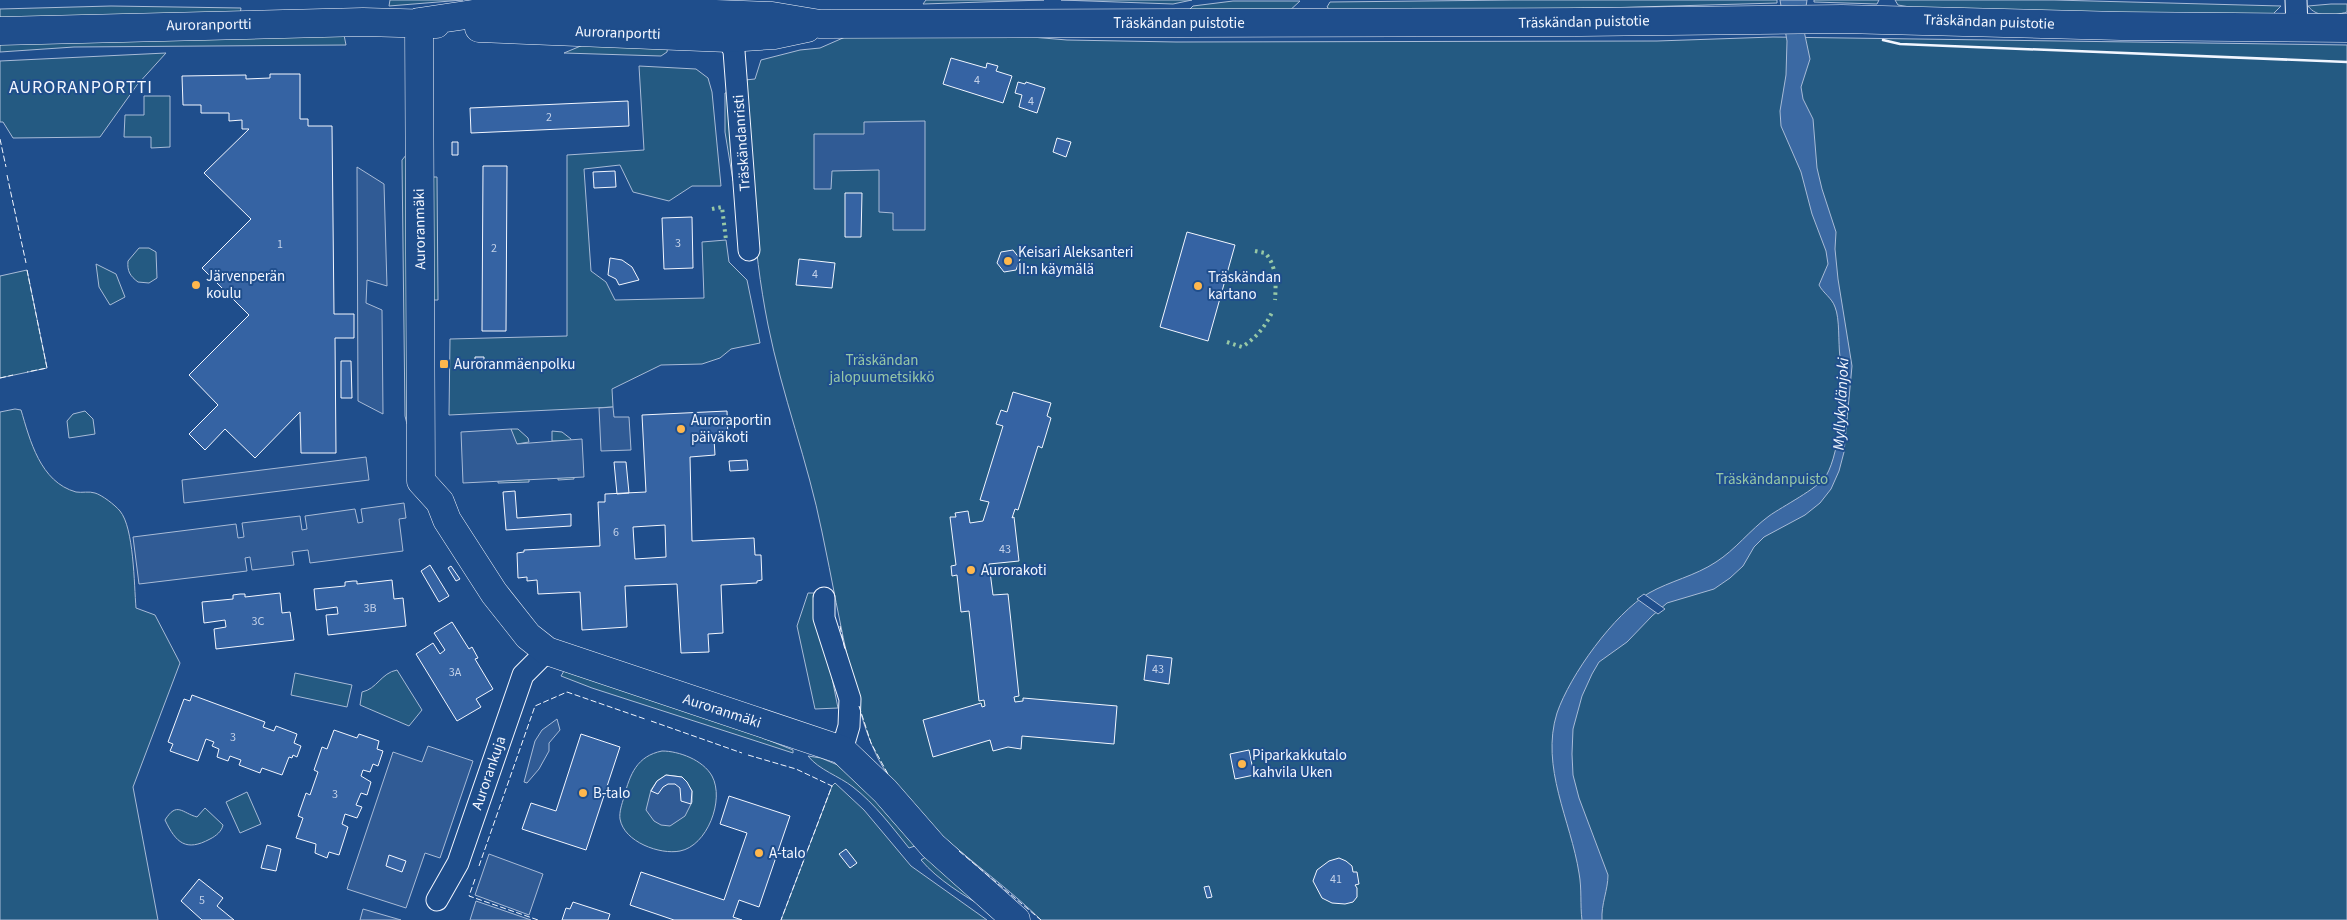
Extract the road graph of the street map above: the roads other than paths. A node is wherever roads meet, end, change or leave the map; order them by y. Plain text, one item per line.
1 (2296, 0) edge
2 (722, 13) edge
3 (419, 22) junction
4 (2297, 28) junction
5 (2347, 28) edge
6 (0, 31) edge
7 (749, 250) dead end
8 (824, 598) dead end
9 (547, 651) junction
10 (842, 750) junction
11 (437, 900) dead end
12 (1016, 920) edge

1 - 4 street
2 - 3 main road, Auroranportti
2 - 4 main road, Träskändan puistotie
2 - 7 street, Träskändanristi
3 - 6 main road, Auroranportti
3 - 9 main road, Auroranmäki
4 - 5 main road, Träskändan puistotie
8 - 10 street
9 - 10 main road, Auroranmäki
9 - 11 street, Aurorankuja
10 - 12 main road, Auroranmäki

